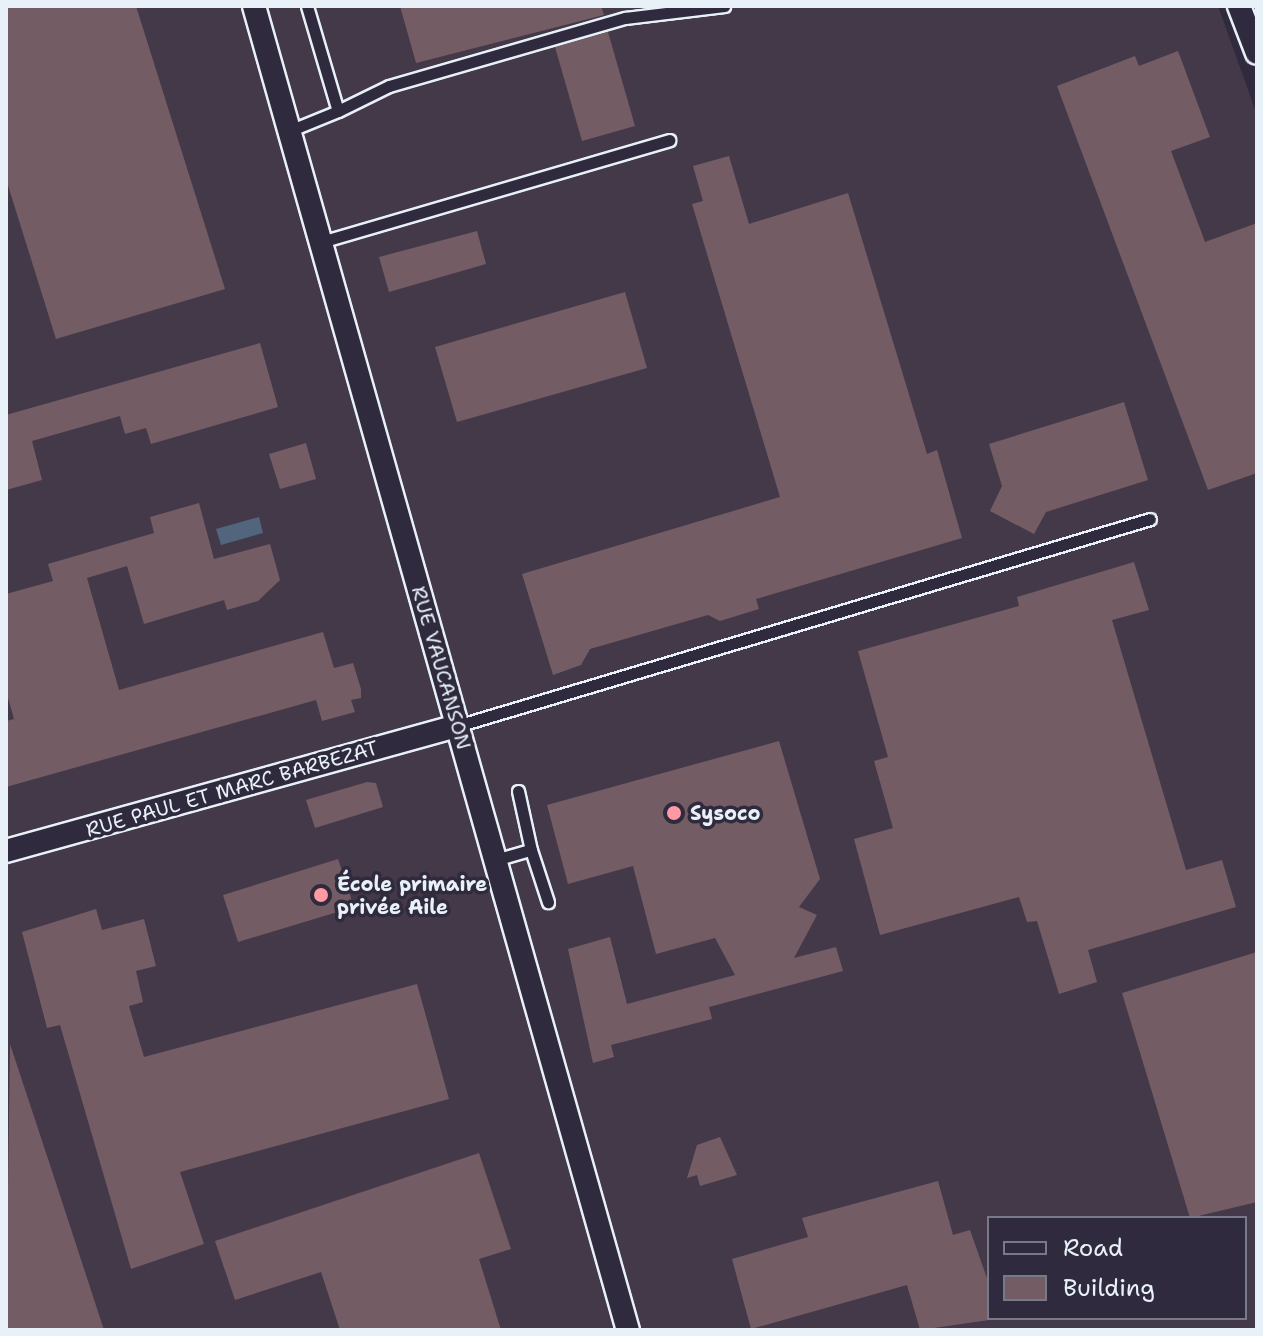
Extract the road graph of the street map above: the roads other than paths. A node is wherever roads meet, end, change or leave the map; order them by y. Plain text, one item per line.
1 (254, 6) edge
2 (307, 6) edge
3 (724, 6) edge
4 (1239, 6) edge
5 (1257, 53) edge
6 (338, 111) junction
7 (289, 131) junction
8 (669, 140) dead end
9 (321, 242) junction
10 (1150, 519) dead end
11 (457, 726) junction
12 (518, 791) dead end
13 (531, 850) junction
14 (6, 851) edge
15 (495, 860) junction
16 (548, 902) dead end
17 (628, 1330) edge

1 - 7 street, RUE VAUCANSON
2 - 6 lane
3 - 6 lane
4 - 5 street
6 - 7 lane
7 - 9 street, RUE VAUCANSON
8 - 9 lane
9 - 11 street, RUE VAUCANSON
10 - 11 lane
11 - 14 street, RUE PAUL ET MARC BARBEZAT
11 - 15 street, RUE VAUCANSON
12 - 13 lane
13 - 15 lane
13 - 16 lane
15 - 17 street, RUE VAUCANSON

